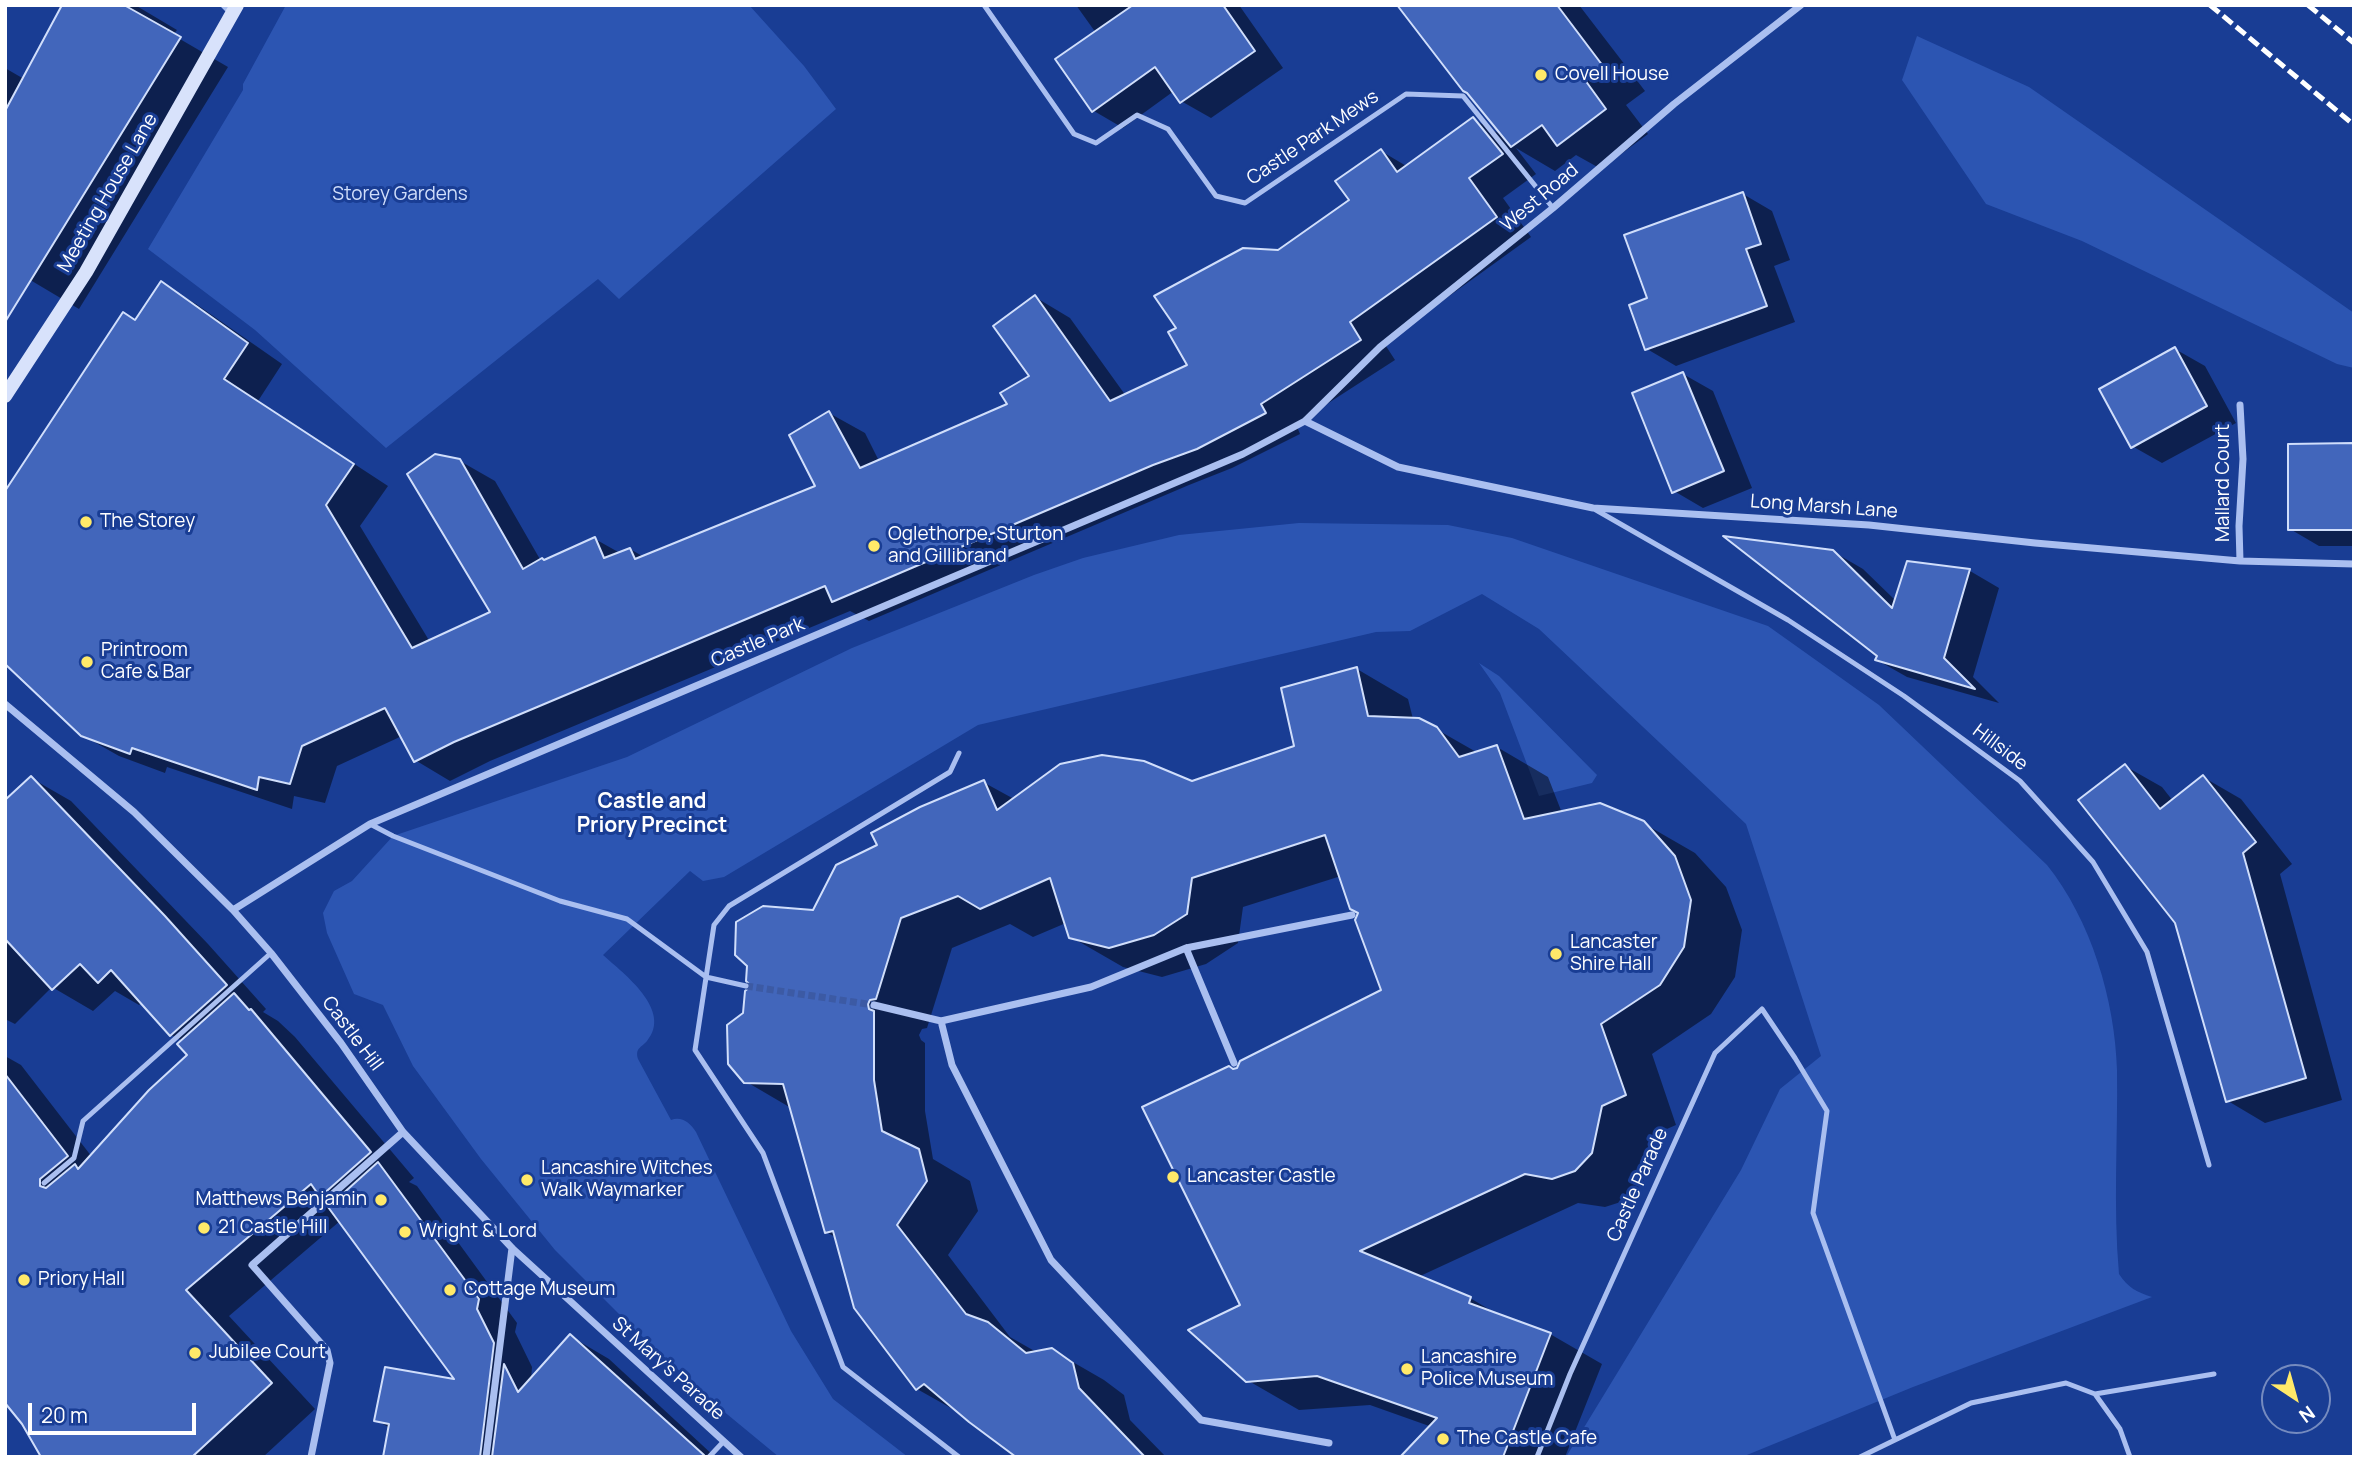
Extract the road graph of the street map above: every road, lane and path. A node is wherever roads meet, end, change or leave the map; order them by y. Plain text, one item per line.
1 (984, 5) edge
2 (1801, 5) edge
3 (231, 8) edge
4 (1553, 208) junction
5 (5, 396) edge
6 (2240, 405) dead end
7 (1305, 421) junction
8 (1593, 508) junction
9 (2240, 561) junction
10 (2354, 564) edge
11 (5, 704) edge
12 (959, 753) dead end
13 (370, 824) junction
14 (233, 910) junction
15 (1352, 915) dead end
16 (1186, 948) junction
17 (271, 953) junction
18 (706, 977) junction
19 (746, 986) tunnel mouth
20 (874, 1005) tunnel mouth
21 (940, 1021) junction
22 (1234, 1063) dead end
23 (403, 1132) junction
24 (2210, 1165) dead end
25 (44, 1183) dead end
26 (512, 1248) junction
27 (2214, 1374) dead end
28 (2095, 1394) junction
29 (1895, 1440) junction
30 (724, 1441) junction
31 (1329, 1443) dead end
32 (311, 1457) edge
33 (486, 1457) edge
34 (709, 1457) edge
35 (741, 1457) edge
36 (959, 1457) edge
37 (1537, 1457) edge
38 (1860, 1457) edge
39 (2130, 1457) edge

1 - 4 lane, Castle Park Mews
2 - 4 street, West Road
3 - 5 street, Meeting House Lane
4 - 7 street, West Road
6 - 9 street, Mallard Court
7 - 8 street, Long Marsh Lane
7 - 13 street, Castle Park
8 - 9 street, Long Marsh Lane
8 - 24 lane, Hillside
9 - 10 street, Long Marsh Lane
11 - 14 street, Castle Hill
12 - 18 lane
13 - 14 street, Castle Park
13 - 18 lane
14 - 17 street, Castle Hill
15 - 16 street
16 - 21 street
16 - 22 street
17 - 23 street, Castle Hill
17 - 25 lane
18 - 19 lane
18 - 36 lane
20 - 21 street
21 - 31 street
23 - 26 street, Castle Hill
23 - 32 street
26 - 30 street, St Mary's Parade
26 - 33 street
27 - 28 lane
28 - 29 lane
28 - 39 lane
29 - 37 lane, Castle Parade
29 - 38 lane
30 - 34 lane
30 - 35 street, St Mary's Parade

